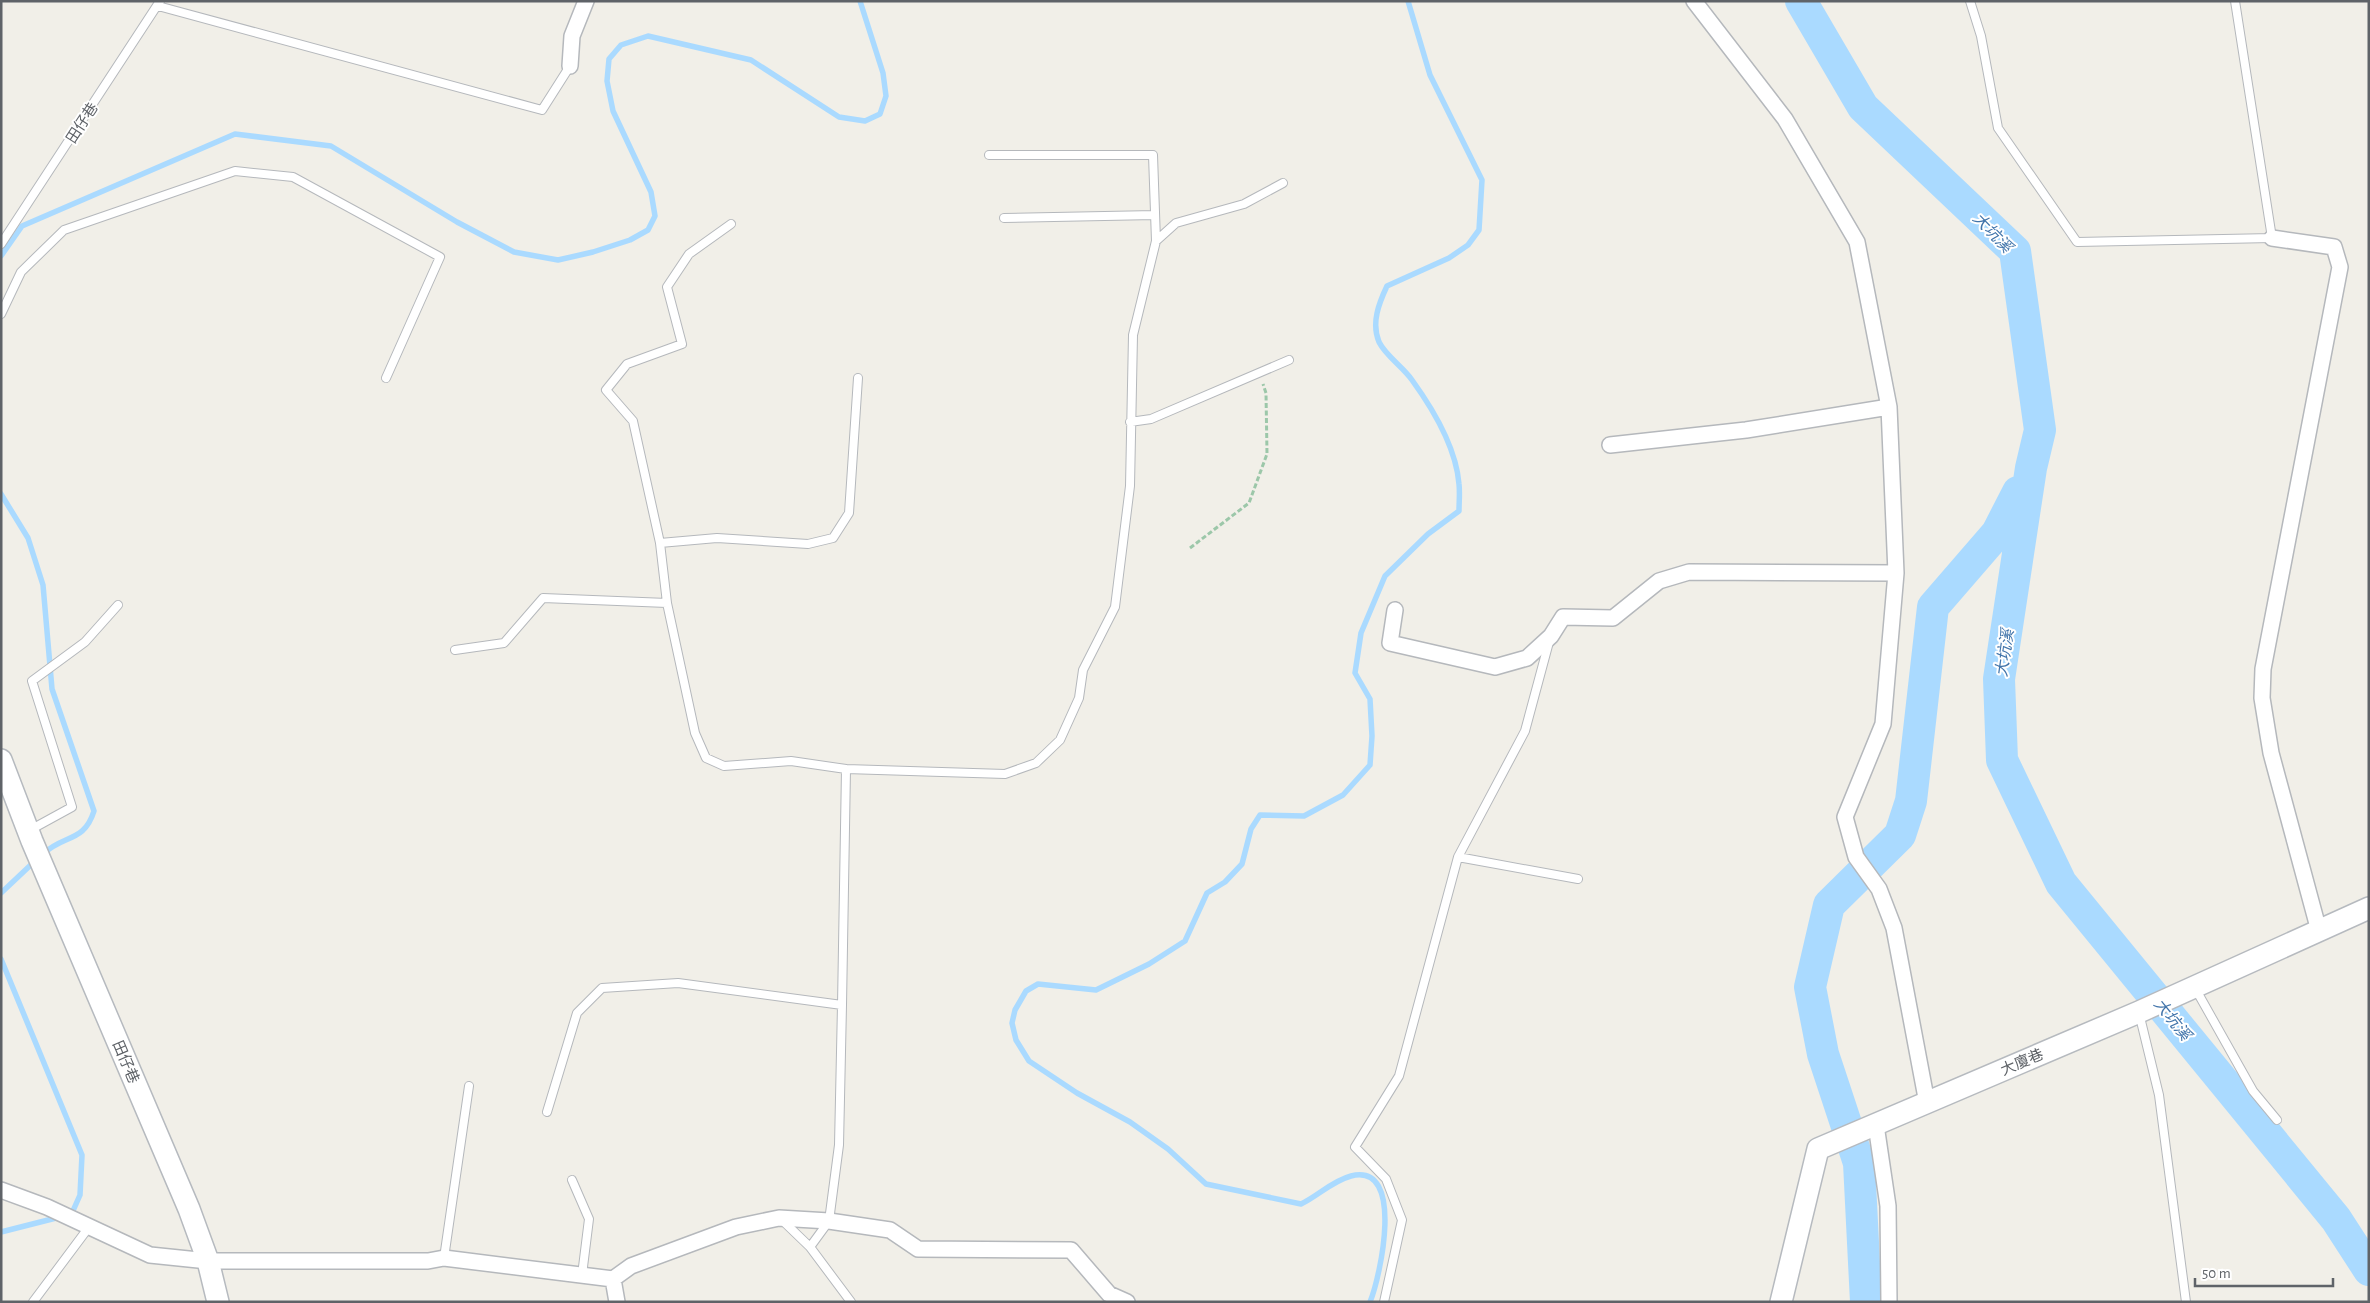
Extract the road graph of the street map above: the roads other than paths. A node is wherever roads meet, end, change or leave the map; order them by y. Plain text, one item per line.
1 (586, 1) edge
2 (1694, 1) edge
3 (1970, 1) edge
4 (2235, 1) edge
5 (159, 4) edge
6 (570, 66) joint
7 (989, 155) dead end
8 (1284, 184) dead end
9 (1155, 215) junction
10 (1004, 218) dead end
11 (731, 224) dead end
12 (2272, 238) junction
13 (1156, 241) junction
14 (1, 244) edge
15 (1, 314) edge
16 (1289, 360) dead end
17 (386, 378) dead end
18 (858, 378) dead end
19 (1889, 407) junction
20 (1130, 422) junction
21 (1610, 445) dead end
22 (660, 543) junction
23 (1896, 574) junction
24 (667, 603) junction
25 (118, 605) dead end
26 (1395, 610) dead end
27 (1551, 636) junction
28 (455, 650) dead end
29 (1, 760) edge
30 (846, 769) junction
31 (30, 836) junction
32 (1458, 857) junction
33 (1578, 879) dead end
34 (2369, 908) edge
35 (2319, 931) junction
36 (2190, 988) junction
37 (842, 1005) junction
38 (2144, 1009) junction
39 (469, 1086) dead end
40 (1928, 1102) junction
41 (547, 1112) dead end
42 (2277, 1120) dead end
43 (1875, 1125) junction
44 (572, 1180) dead end
45 (1, 1190) edge
46 (779, 1218) junction
47 (829, 1221) junction
48 (89, 1227) junction
49 (810, 1247) junction
50 (444, 1258) junction
51 (208, 1261) junction
52 (582, 1275) junction
53 (613, 1279) junction
54 (33, 1302) edge
55 (218, 1302) edge
56 (617, 1302) edge
57 (851, 1302) edge
58 (1127, 1302) edge
59 (1384, 1302) edge
60 (1781, 1302) edge
61 (1889, 1302) edge
62 (2186, 1302) edge

1 - 6 street
2 - 19 street
3 - 12 lane
4 - 12 lane
5 - 6 lane
5 - 14 lane, 田仔巷
7 - 9 lane
8 - 13 lane
9 - 10 lane
9 - 13 lane
11 - 22 lane
12 - 35 street
13 - 20 lane
15 - 17 lane
16 - 20 lane
18 - 22 lane
19 - 21 street
19 - 23 street
20 - 30 lane
22 - 24 lane
23 - 27 street
23 - 40 street
24 - 28 lane
24 - 30 lane
25 - 31 lane
26 - 27 street
27 - 32 lane
29 - 31 street
30 - 37 lane
31 - 51 street, 田仔巷
32 - 33 lane
32 - 59 lane
34 - 35 street, 大廈巷
35 - 36 street, 大廈巷
36 - 38 street, 大廈巷
36 - 42 lane
37 - 41 lane
37 - 47 lane
38 - 40 street, 大廈巷
38 - 62 lane
39 - 50 lane
40 - 43 street, 大廈巷
43 - 60 street, 大廈巷
43 - 61 street
44 - 52 lane
45 - 48 street
46 - 47 street
46 - 49 lane
46 - 53 street
47 - 49 lane
47 - 58 street
48 - 51 street
48 - 54 lane
49 - 57 lane
50 - 51 street
50 - 52 street
51 - 55 street, 田仔巷
52 - 53 street
53 - 56 street

